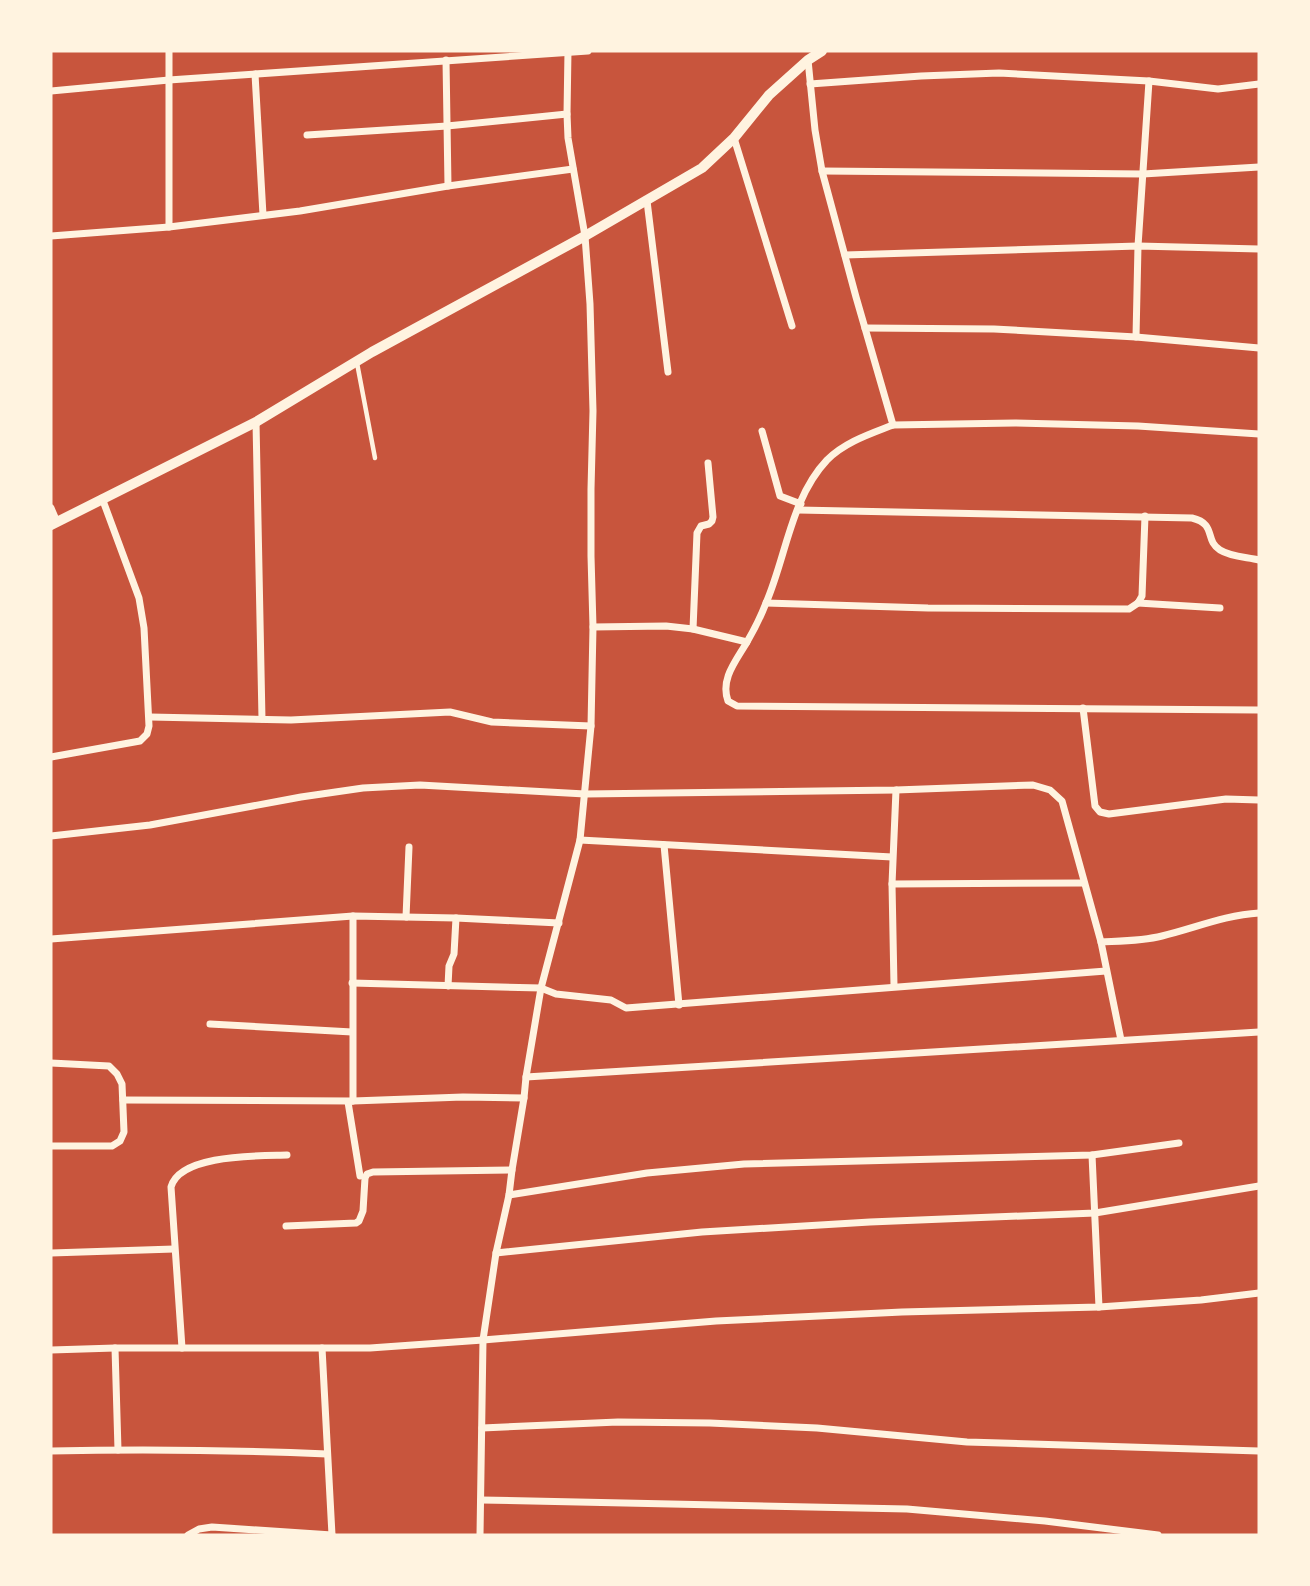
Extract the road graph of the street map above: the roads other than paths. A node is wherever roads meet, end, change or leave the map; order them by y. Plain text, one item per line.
1 (169, 51) edge
2 (568, 51) edge
3 (588, 51) edge
4 (822, 51) edge
5 (446, 60) junction
6 (808, 60) junction
7 (255, 74) junction
8 (169, 80) junction
9 (1149, 81) junction
10 (810, 84) junction
11 (1259, 84) edge
12 (51, 91) edge
13 (567, 114) junction
14 (447, 126) junction
15 (307, 135) dead end
16 (734, 138) junction
17 (1259, 167) edge
18 (573, 169) junction
19 (822, 171) junction
20 (1143, 174) junction
21 (448, 186) junction
22 (647, 201) junction
23 (262, 215) junction
24 (169, 227) junction
25 (51, 236) edge
26 (585, 236) junction
27 (1138, 246) junction
28 (1259, 249) edge
29 (845, 256) junction
30 (792, 326) dead end
31 (865, 328) junction
32 (1136, 337) junction
33 (1259, 348) edge
34 (356, 362) junction
35 (668, 372) dead end
36 (256, 422) junction
37 (893, 425) junction
38 (762, 431) dead end
39 (1259, 434) edge
40 (375, 458) dead end
41 (708, 463) dead end
42 (102, 498) junction
43 (799, 507) junction
44 (51, 508) edge
45 (1145, 516) junction
46 (54, 524) edge
47 (1259, 560) edge
48 (766, 603) junction
49 (1138, 603) junction
50 (1220, 608) dead end
51 (593, 627) junction
52 (693, 629) junction
53 (747, 642) junction
54 (1083, 708) junction
55 (1259, 710) edge
56 (150, 717) junction
57 (262, 719) junction
58 (592, 726) junction
59 (51, 757) edge
60 (896, 790) junction
61 (585, 794) junction
62 (1259, 800) edge
63 (51, 836) edge
64 (580, 840) junction
65 (664, 845) junction
66 (409, 847) dead end
67 (892, 857) junction
68 (1084, 883) junction
69 (892, 884) junction
70 (1259, 913) edge
71 (353, 916) junction
72 (406, 917) junction
73 (456, 918) junction
74 (559, 923) junction
75 (51, 939) edge
76 (1101, 942) junction
77 (1106, 971) junction
78 (352, 983) junction
79 (448, 986) junction
80 (894, 986) junction
81 (541, 988) junction
82 (678, 1005) junction
83 (210, 1024) dead end
84 (352, 1032) junction
85 (1259, 1032) edge
86 (1121, 1041) junction
87 (51, 1063) edge
88 (526, 1077) junction
89 (524, 1098) junction
90 (123, 1100) junction
91 (353, 1101) junction
92 (1179, 1143) dead end
93 (51, 1146) edge
94 (287, 1155) dead end
95 (1092, 1155) junction
96 (512, 1170) junction
97 (360, 1176) dead end
98 (1259, 1186) edge
99 (509, 1195) junction
100 (1095, 1213) junction
101 (286, 1226) dead end
102 (174, 1249) junction
103 (51, 1253) edge
104 (496, 1253) junction
105 (1259, 1293) edge
106 (1099, 1307) junction
107 (483, 1340) junction
108 (116, 1348) junction
109 (182, 1348) junction
110 (322, 1348) junction
111 (51, 1350) edge
112 (482, 1428) junction
113 (118, 1450) junction
114 (51, 1451) edge
115 (1259, 1451) edge
116 (327, 1454) junction
117 (481, 1500) junction
118 (188, 1535) edge
119 (332, 1535) edge
120 (480, 1535) edge
121 (1158, 1535) edge

1 - 8 street
2 - 3 street
2 - 5 street
2 - 13 street
4 - 6 street
5 - 7 street
5 - 14 street
6 - 10 street
6 - 16 street
7 - 8 street
7 - 23 street
8 - 12 street
8 - 24 street
9 - 10 street
9 - 11 street
9 - 20 street
10 - 19 street
13 - 14 street
13 - 18 street
14 - 15 street
14 - 21 street
16 - 22 street
16 - 30 street
17 - 20 street
18 - 21 street
18 - 26 street
19 - 20 street
19 - 29 street
20 - 27 street
21 - 23 street
22 - 26 street
22 - 35 street
23 - 24 street
24 - 25 street
26 - 34 street
26 - 51 street
27 - 28 street
27 - 29 street
27 - 32 street
29 - 31 street
31 - 32 street
31 - 37 street
32 - 33 street
34 - 36 street
34 - 40 lane
36 - 42 street
36 - 57 street
37 - 39 street
37 - 43 street
38 - 43 street
41 - 52 street
42 - 46 street
42 - 56 street
43 - 45 street
43 - 48 street
44 - 46 street
45 - 47 street
45 - 49 street
48 - 49 street
48 - 53 street
49 - 50 street
51 - 52 street
51 - 58 street
52 - 53 street
53 - 54 street
54 - 55 street
54 - 62 street
56 - 57 street
56 - 59 street
57 - 58 street
58 - 61 street
60 - 61 street
60 - 67 street
60 - 68 street
61 - 63 street
61 - 64 street
64 - 65 street
64 - 74 street
65 - 67 street
65 - 82 street
66 - 72 street
67 - 69 street
68 - 69 street
68 - 76 street
69 - 80 street
70 - 76 street
71 - 72 street
71 - 75 street
71 - 78 street
72 - 73 street
73 - 74 street
73 - 79 street
74 - 81 street
76 - 77 street
77 - 80 street
77 - 86 street
78 - 79 street
78 - 84 street
79 - 81 street
80 - 82 street
81 - 82 street
81 - 88 street
83 - 84 street
84 - 91 street
85 - 86 street
86 - 88 street
87 - 90 street
88 - 89 street
89 - 91 street
89 - 96 street
90 - 91 street
90 - 93 street
91 - 97 street
92 - 95 street
94 - 102 street
95 - 99 street
95 - 100 street
96 - 99 street
96 - 101 street
98 - 100 street
99 - 104 street
100 - 104 street
100 - 106 street
102 - 103 street
102 - 109 street
104 - 107 street
105 - 106 street
106 - 107 street
107 - 110 street
107 - 112 street
108 - 109 street
108 - 111 street
108 - 113 street
109 - 110 street
110 - 116 street
112 - 115 street
112 - 117 street
113 - 114 street
113 - 116 street
116 - 119 street
117 - 120 street
117 - 121 street
118 - 119 street

